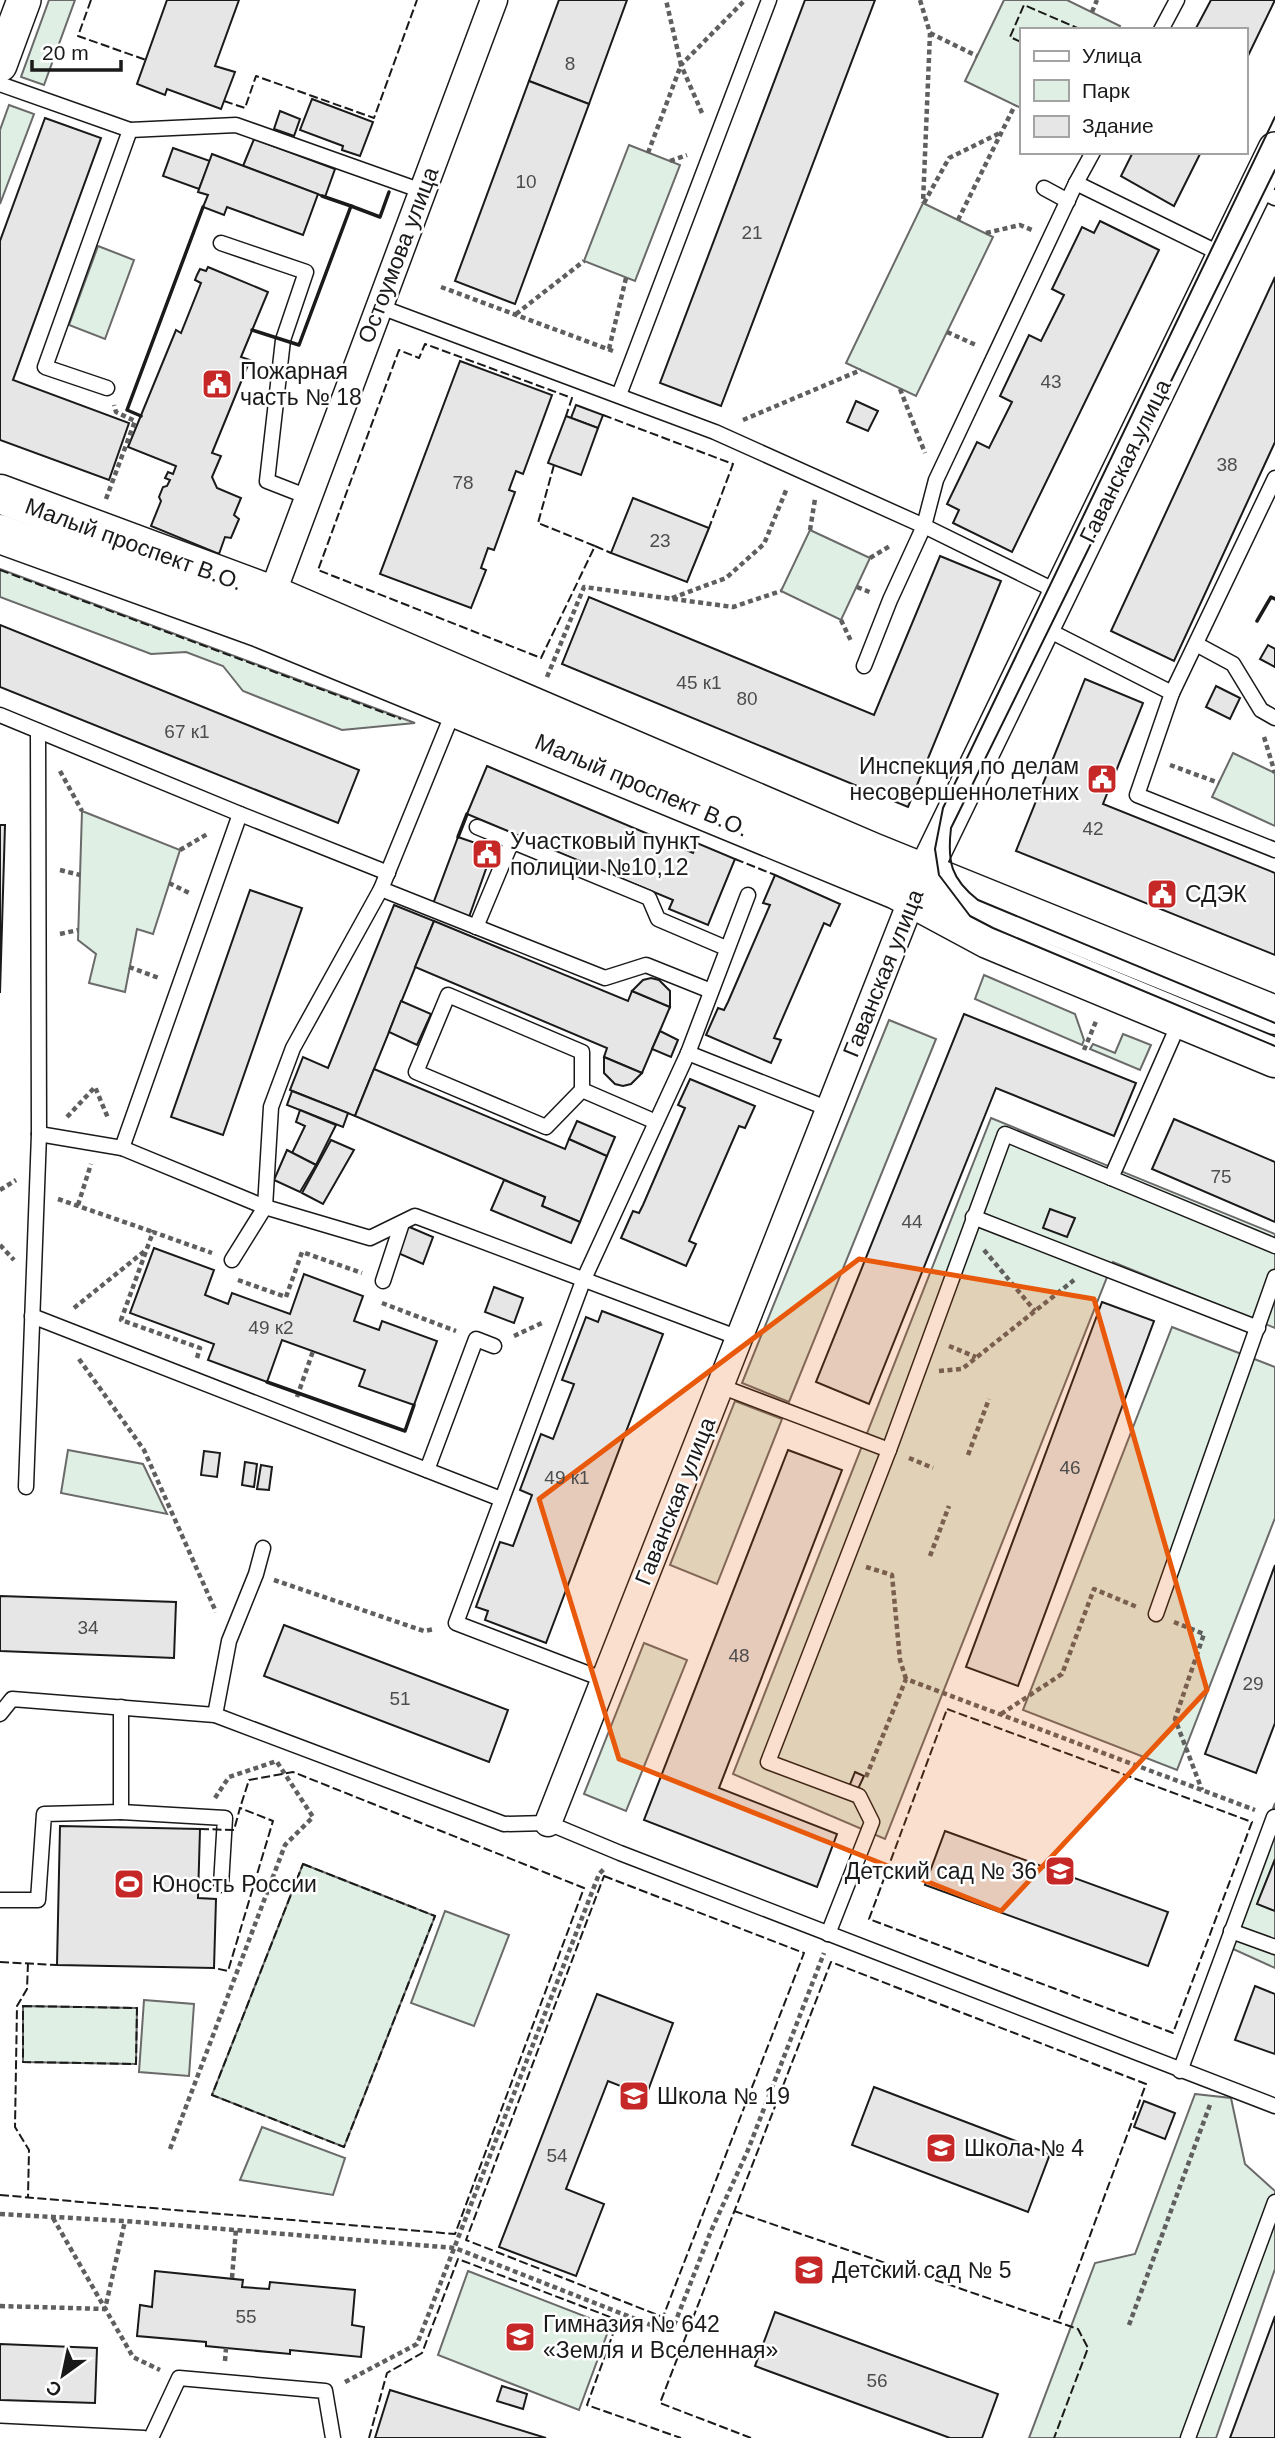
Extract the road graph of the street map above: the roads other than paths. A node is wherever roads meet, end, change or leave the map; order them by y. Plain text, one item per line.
1 (24, 0) edge
2 (494, 0) edge
3 (769, 0) edge
4 (1177, 0) edge
5 (1162, 28) edge
6 (0, 65) edge
7 (0, 84) edge
8 (130, 130) junction
9 (1275, 149) edge
10 (1092, 154) edge
11 (1076, 183) junction
12 (1044, 188) dead end
13 (422, 191) junction
14 (1265, 194) edge
15 (1068, 201) junction
16 (221, 243) dead end
17 (1224, 256) junction
18 (378, 306) junction
19 (107, 388) road end
20 (619, 396) junction
21 (1275, 478) edge
22 (0, 494) edge
23 (308, 496) junction
24 (924, 526) junction
25 (0, 534) edge
26 (1060, 593) junction
27 (266, 612) junction
28 (1044, 628) junction
29 (1196, 644) junction
30 (864, 666) dead end
31 (461, 693) junction
32 (1172, 693) junction
33 (0, 715) edge
34 (1275, 718) edge
35 (38, 731) junction
36 (240, 814) junction
37 (477, 827) dead end
38 (512, 841) junction
39 (1275, 849) edge
40 (388, 873) junction
41 (918, 886) junction
42 (381, 889) junction
43 (748, 895) dead end
44 (476, 927) junction
45 (726, 948) junction
46 (710, 991) junction
47 (1188, 1002) junction
48 (1275, 1015) edge
49 (688, 1053) junction
50 (1275, 1058) edge
51 (582, 1090) junction
52 (829, 1110) junction
53 (656, 1122) junction
54 (44, 1135) junction
55 (122, 1147) junction
56 (1111, 1178) junction
57 (265, 1207) junction
58 (402, 1223) junction
59 (970, 1224) junction
60 (1275, 1246) edge
61 (232, 1260) road end
62 (1275, 1277) edge
63 (383, 1281) road end
64 (583, 1281) junction
65 (32, 1316) junction
66 (1258, 1328) junction
67 (739, 1338) junction
68 (494, 1346) road end
69 (720, 1386) junction
70 (889, 1450) junction
71 (427, 1471) junction
72 (26, 1487) dead end
73 (501, 1499) junction
74 (263, 1548) dead end
75 (1156, 1614) road end
76 (604, 1679) junction
77 (121, 1707) junction
78 (0, 1714) edge
79 (215, 1715) junction
80 (121, 1812) junction
81 (1274, 1817) edge
82 (548, 1823) junction
83 (221, 1885) dead end
84 (0, 1900) edge
85 (1231, 1931) junction
86 (828, 1934) junction
87 (1275, 1947) edge
88 (1180, 2071) junction
89 (1275, 2106) edge
90 (1275, 2202) edge
91 (0, 2431) edge
92 (144, 2438) edge
93 (150, 2438) edge
94 (333, 2438) edge
95 (1188, 2438) edge

1 - 6 street
2 - 13 street, Остоумова улица
3 - 20 lane
4 - 5 lane
7 - 8 lane
8 - 13 lane
8 - 19 lane
9 - 14 street, Гаванская улица
10 - 11 lane
11 - 15 lane
11 - 17 lane
12 - 15 lane
13 - 18 street, Остоумова улица
14 - 17 street, Гаванская улица
15 - 24 lane
16 - 23 lane
17 - 26 street, Гаванская улица
18 - 20 lane
18 - 23 street, Остоумова улица
20 - 24 lane
21 - 29 lane
22 - 27 main road, Малый проспект В.О.
23 - 27 street, Остоумова улица
24 - 26 lane
24 - 30 lane
25 - 27 main road, Малый проспект В.О.
26 - 28 street, Гаванская улица
27 - 31 main road, Малый проспект В.О.
28 - 32 lane
28 - 41 street, Гаванская улица
29 - 32 lane
29 - 34 lane
31 - 40 lane
31 - 41 main road, Малый проспект В.О.
32 - 39 lane
33 - 35 lane
35 - 36 lane
35 - 54 lane
36 - 40 lane
36 - 55 lane
37 - 38 lane
38 - 44 lane
38 - 45 lane
40 - 42 lane
41 - 47 main road, Малый проспект В.О.
41 - 52 street, Гаванская улица
42 - 44 lane
42 - 57 lane
43 - 45 lane
44 - 46 lane
45 - 46 lane
46 - 49 lane
47 - 48 main road, Малый проспект В.О.
47 - 50 main road, Малый проспект В.О.
47 - 56 lane
49 - 52 lane
49 - 53 lane
51 - 51 lane
51 - 53 lane
52 - 67 street, Гаванская улица
53 - 64 lane
54 - 55 lane
54 - 65 lane
55 - 57 lane
56 - 59 lane
56 - 60 lane
57 - 58 lane
57 - 61 lane
58 - 63 lane
58 - 64 lane
59 - 66 lane
59 - 70 lane
62 - 66 lane
64 - 67 lane
64 - 73 lane
65 - 71 lane
65 - 72 lane
66 - 75 lane
67 - 69 street, Гаванская улица
68 - 71 lane
69 - 70 lane
69 - 76 street, Гаванская улица
70 - 86 lane
71 - 73 lane
73 - 76 lane
74 - 79 lane
76 - 82 street, Гаванская улица
77 - 78 lane
77 - 79 lane
77 - 80 lane
79 - 82 lane
80 - 83 lane
80 - 84 lane
81 - 85 lane
82 - 86 lane
85 - 87 lane
85 - 88 lane
86 - 88 lane
88 - 89 lane
90 - 95 lane
91 - 92 lane
93 - 94 lane

